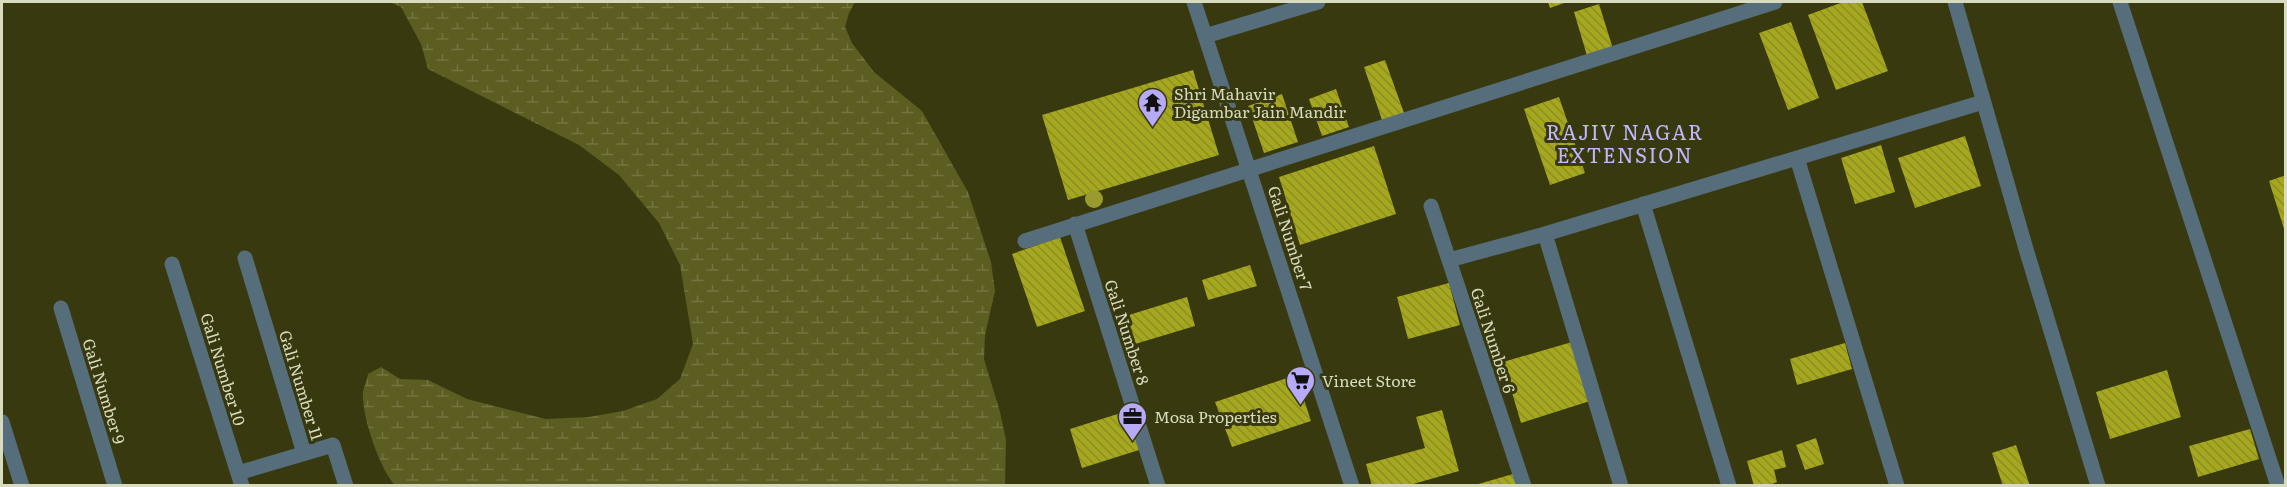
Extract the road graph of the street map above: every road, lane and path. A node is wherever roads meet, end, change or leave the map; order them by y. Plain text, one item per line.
1 (1194, 2) edge
2 (1318, 2) edge
3 (1775, 2) edge
4 (1955, 2) edge
5 (2120, 2) edge
6 (1205, 36) junction
7 (1983, 102) junction
8 (1797, 158) junction
9 (1249, 168) junction
10 (1643, 204) junction
11 (1431, 206) dead end
12 (1076, 224) junction
13 (1545, 234) junction
14 (1025, 241) dead end
15 (245, 258) dead end
16 (1449, 260) junction
17 (172, 264) dead end
18 (61, 308) dead end
19 (2, 422) edge
20 (304, 453) junction
21 (240, 479) edge
22 (22, 486) edge
23 (115, 486) edge
24 (346, 486) edge
25 (1158, 486) edge
26 (1352, 486) edge
27 (1524, 486) edge
28 (1622, 486) edge
29 (1729, 486) edge
30 (1897, 486) edge
31 (2098, 486) edge
32 (2278, 486) edge

1 - 6 street, Gali Number 7
2 - 6 street
3 - 9 street
4 - 7 street
5 - 32 street
6 - 9 street, Gali Number 7
7 - 8 street
7 - 31 street
8 - 10 street
8 - 30 street
9 - 12 street
9 - 26 street, Gali Number 7
10 - 13 street
10 - 29 street
11 - 16 street, Gali Number 6
12 - 14 street
12 - 25 street, Gali Number 8
13 - 16 street
13 - 28 street
15 - 20 street, Gali Number 11
16 - 27 street, Gali Number 6
17 - 21 street, Gali Number 10
18 - 23 street, Gali Number 9
19 - 22 street
20 - 21 street
20 - 24 street, Gali Number 11

